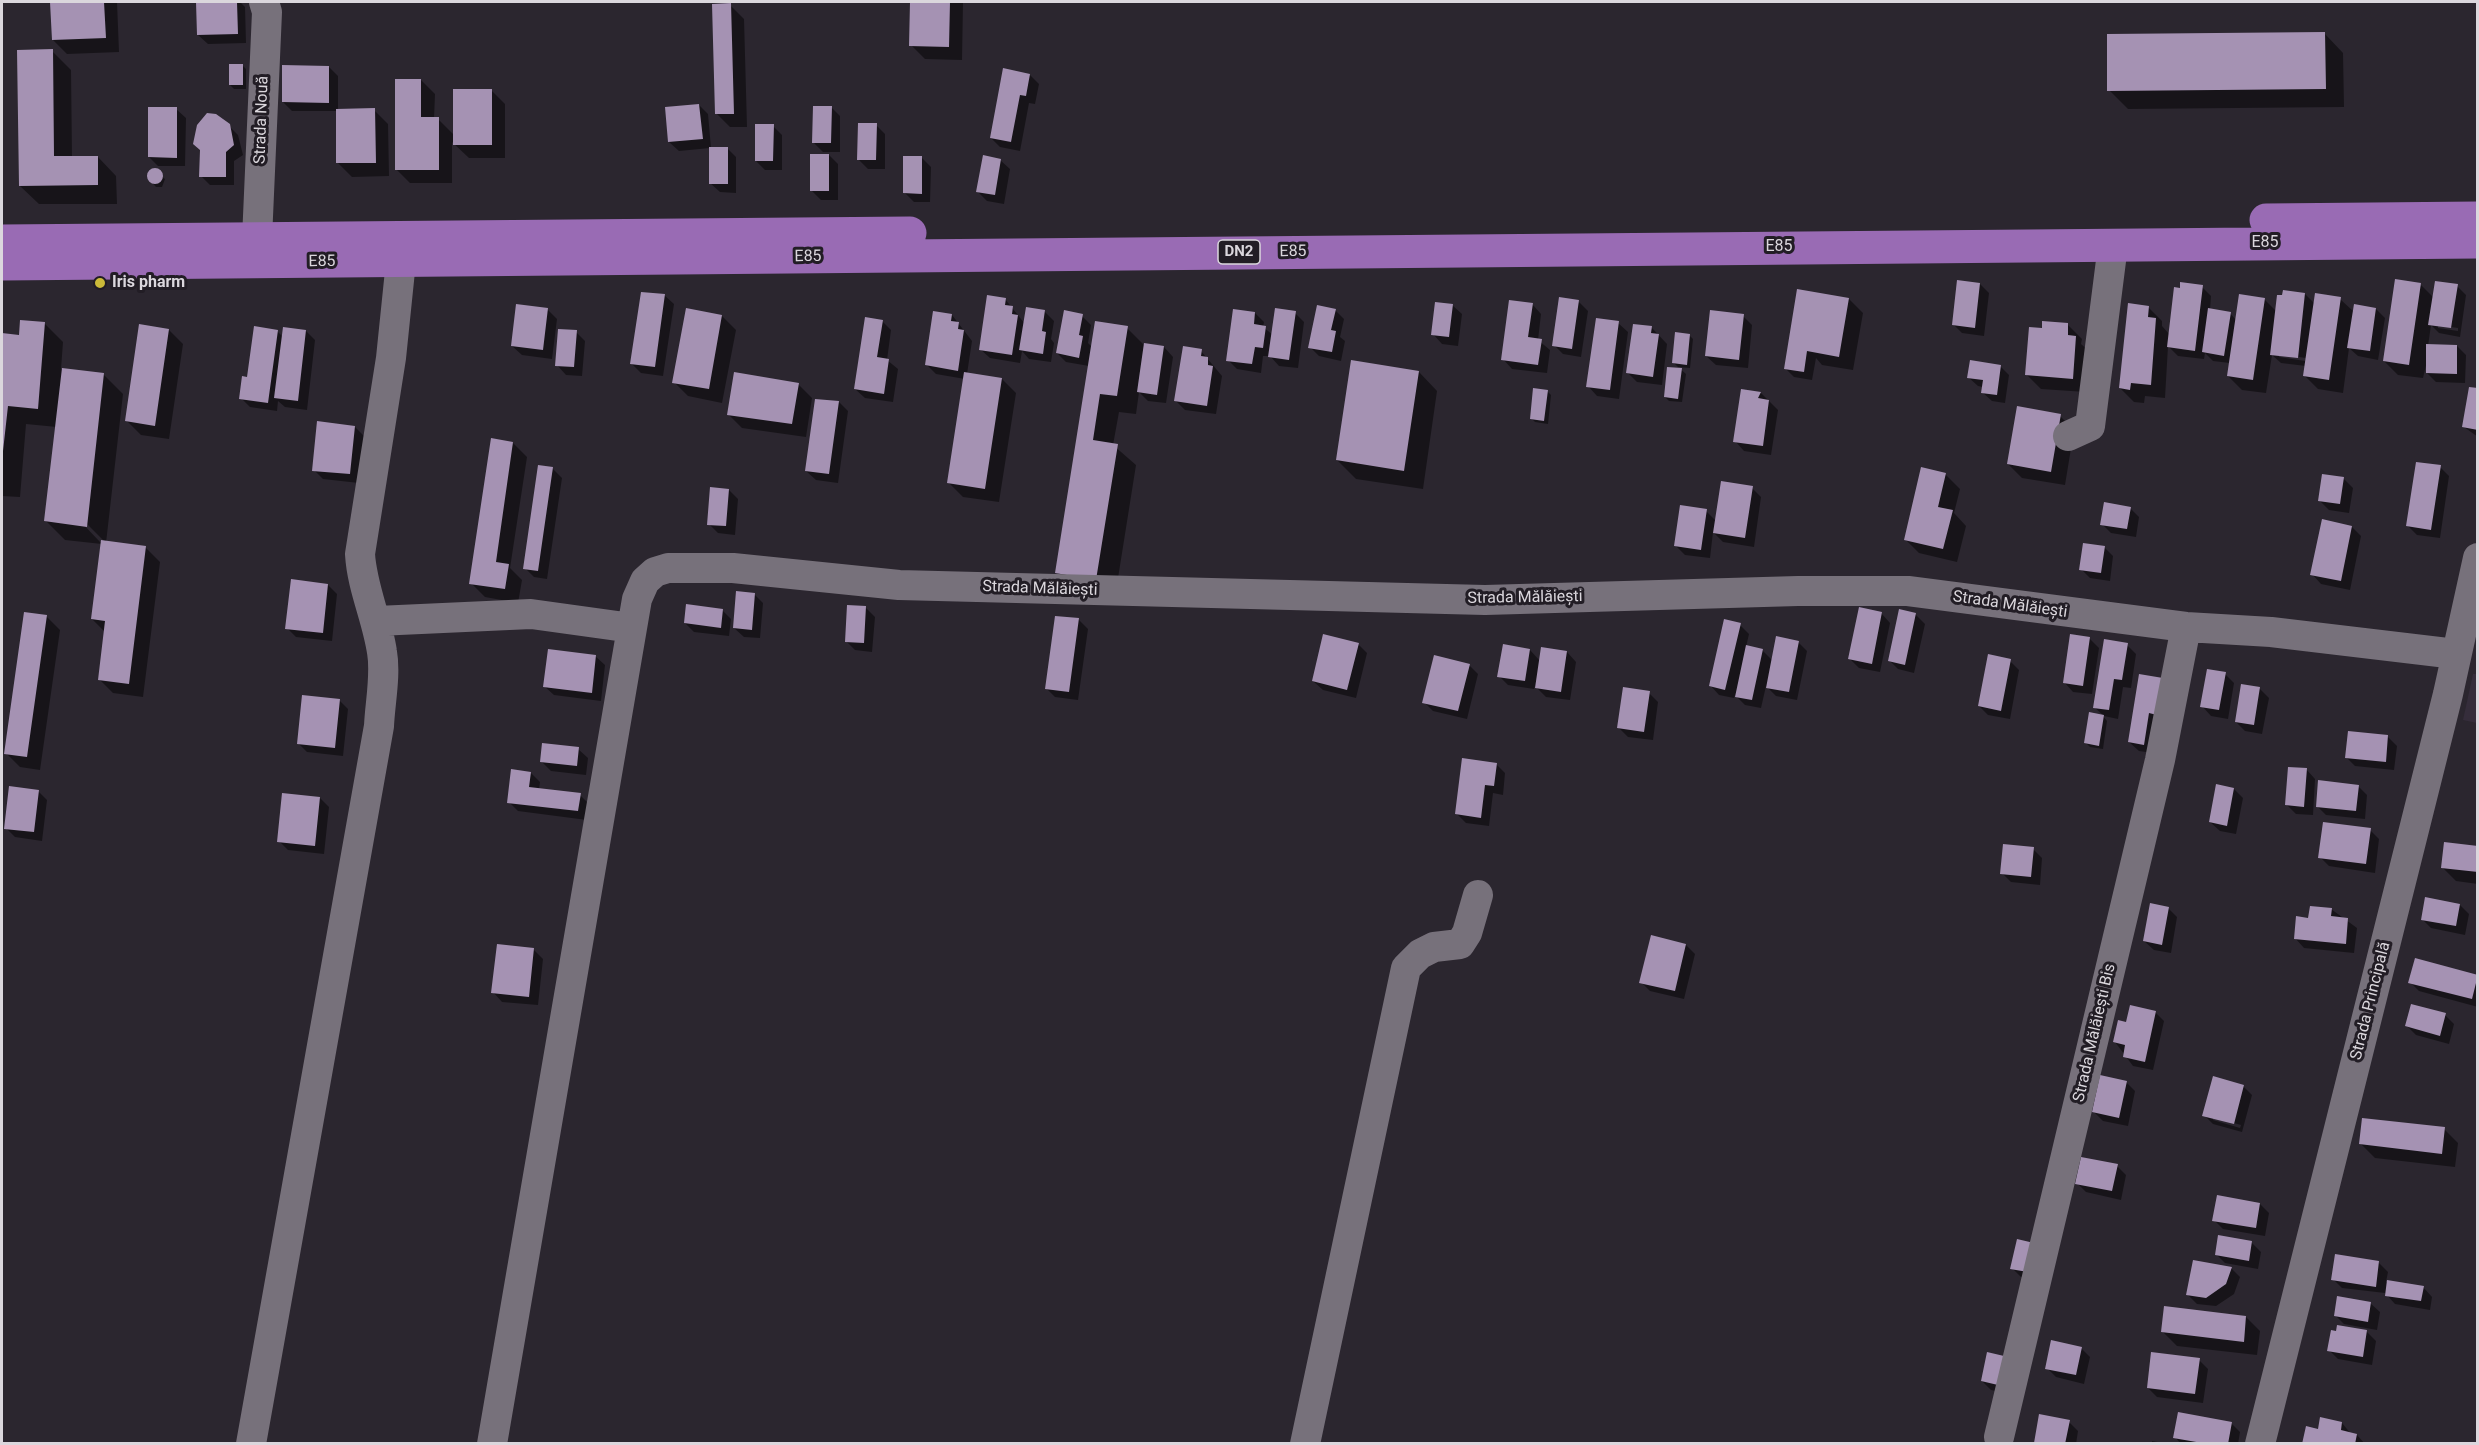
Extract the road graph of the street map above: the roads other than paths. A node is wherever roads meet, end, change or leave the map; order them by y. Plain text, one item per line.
1 (264, 2) edge
2 (2478, 218) edge
3 (257, 239) junction
4 (2, 241) edge
5 (2478, 242) edge
6 (2113, 245) junction
7 (401, 261) junction
8 (2, 264) edge
9 (2068, 436) dead end
10 (2478, 558) edge
11 (377, 621) junction
12 (2186, 627) junction
13 (632, 628) junction
14 (2456, 654) junction
15 (1478, 895) dead end
16 (1999, 1437) dead end
17 (251, 1443) edge
18 (492, 1443) edge
19 (1305, 1443) edge
20 (2260, 1443) edge

1 - 3 street, Strada Nouă
2 - 3 main road, E85 / DN2
3 - 4 main road, E85 / DN2
5 - 6 main road, E85 / DN2
6 - 7 main road, E85 / DN2
6 - 9 street
7 - 8 main road, E85 / DN2
7 - 11 street
10 - 14 street, Strada Principală
11 - 13 street
11 - 17 street
12 - 13 street, Strada Mălăiești
12 - 14 street, Strada Mălăiești
12 - 16 street, Strada Mălăiești Bis
13 - 18 street, Strada Mălăiești
14 - 20 street, Strada Principală
15 - 19 street

